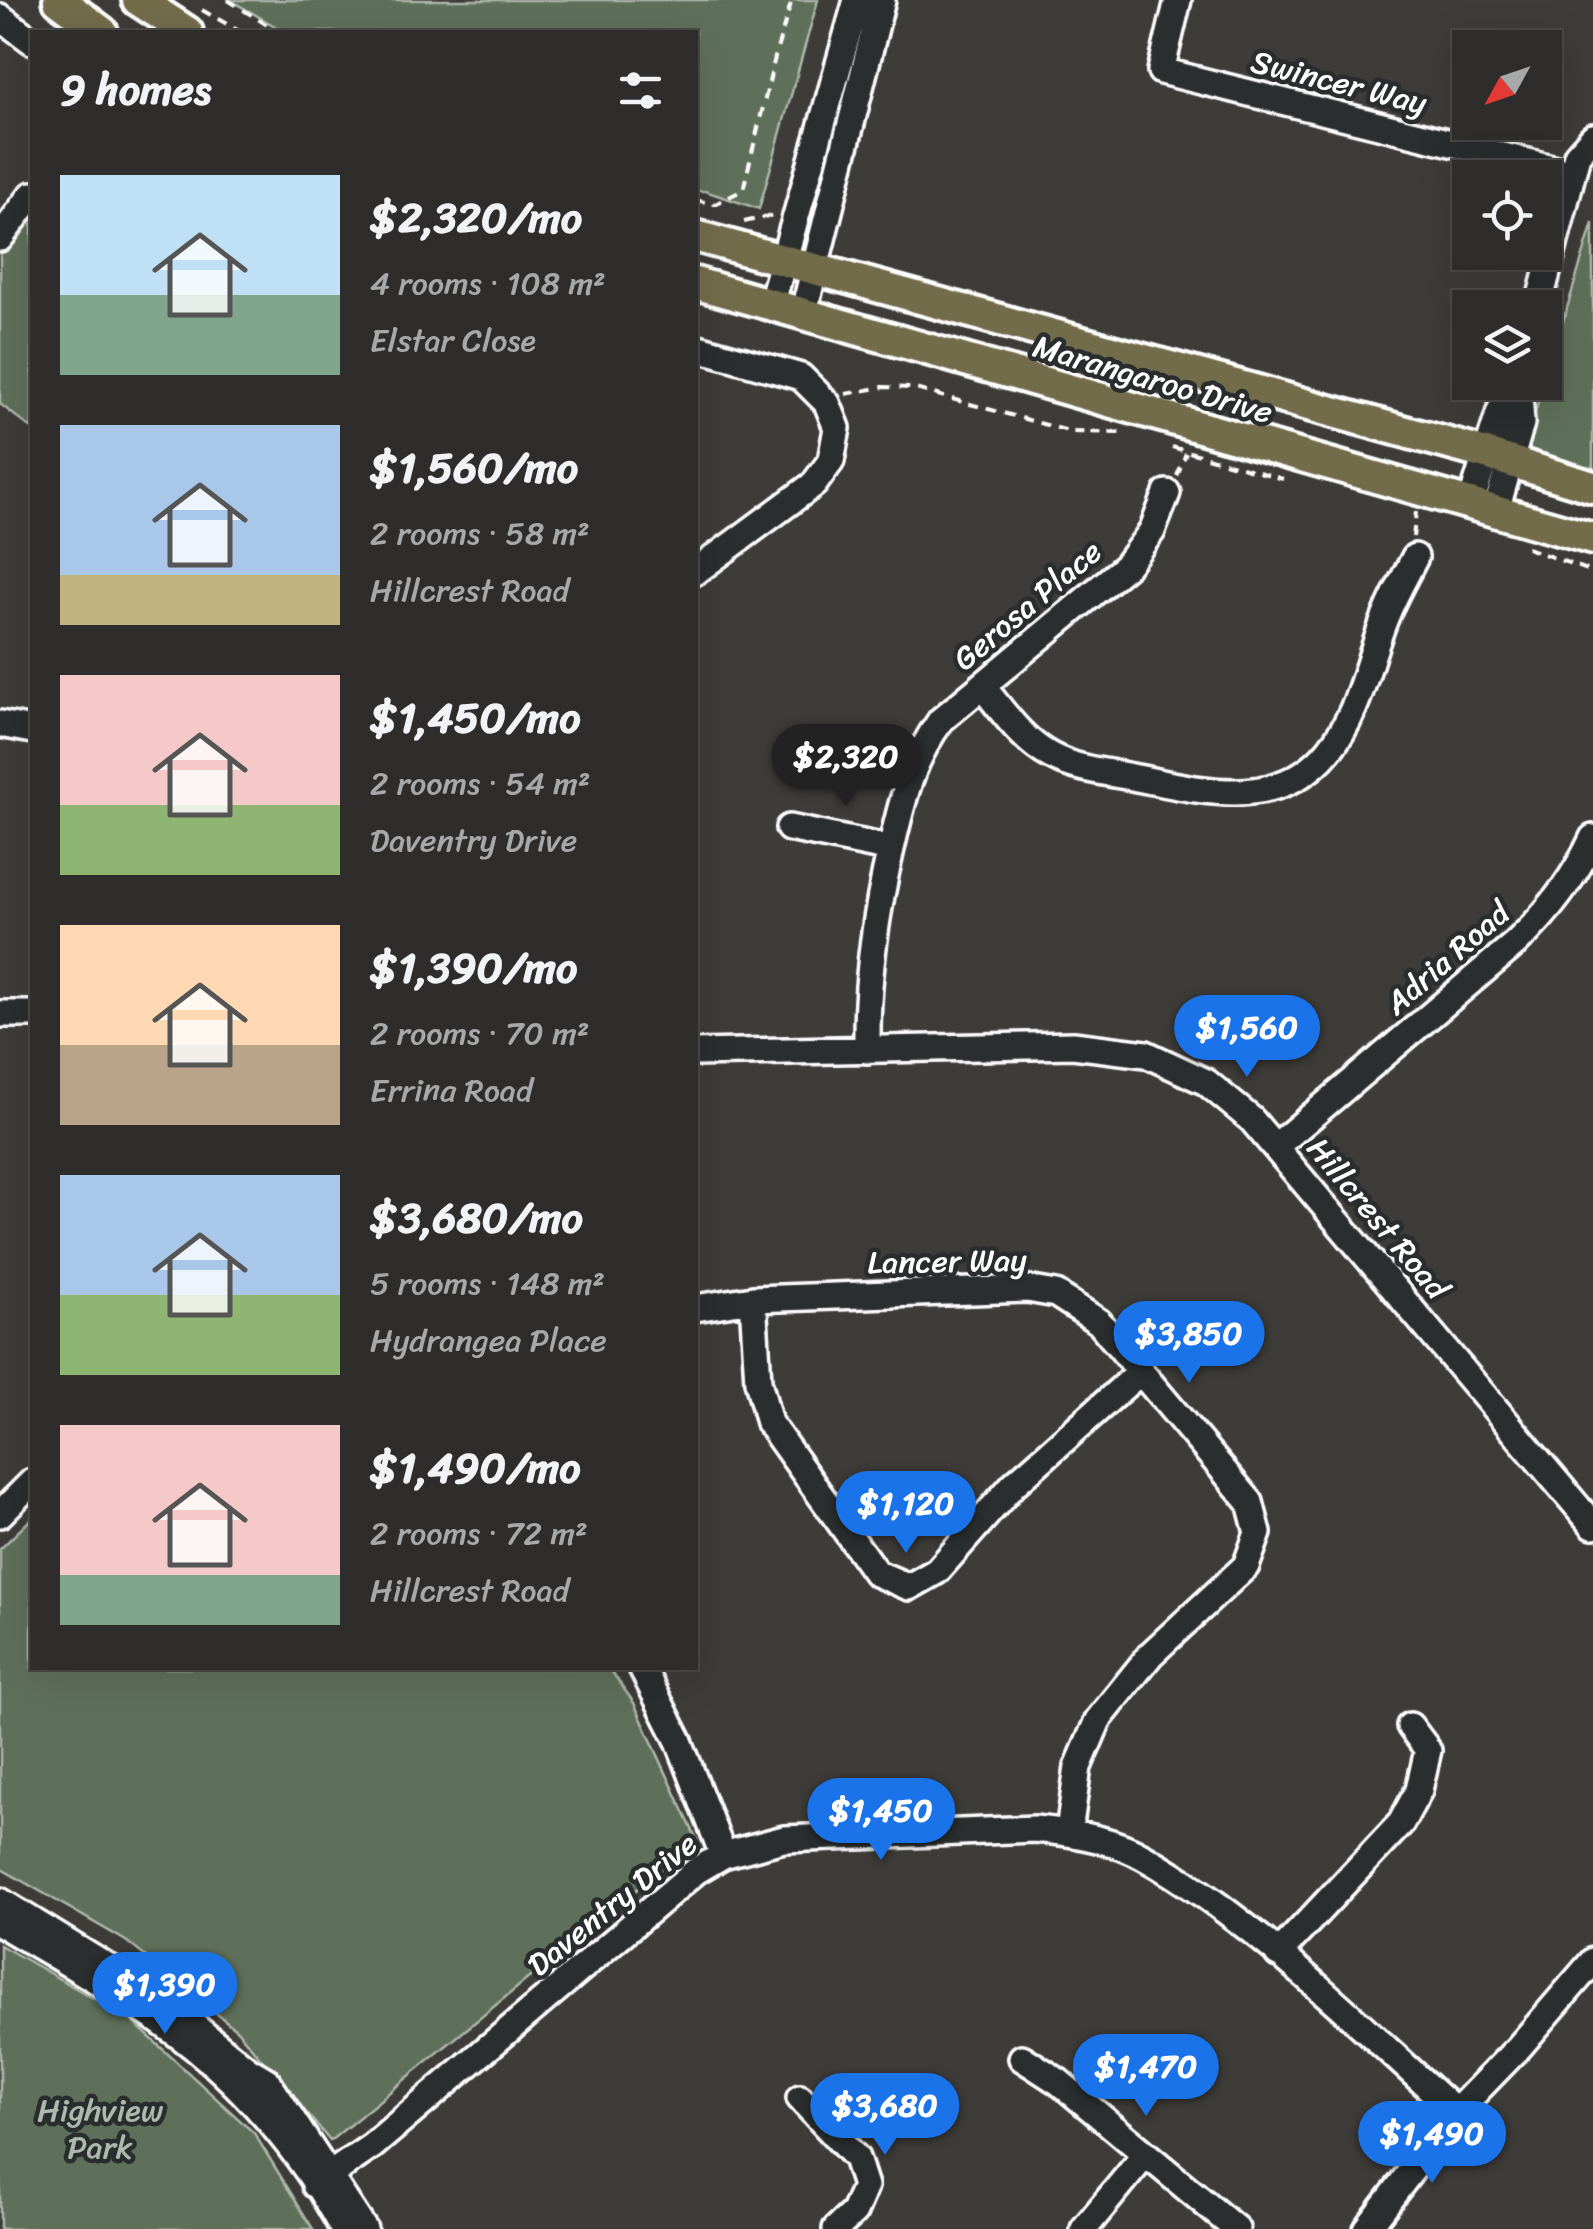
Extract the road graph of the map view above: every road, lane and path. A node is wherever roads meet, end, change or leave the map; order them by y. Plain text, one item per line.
1 (58, 0) edge
2 (138, 0) edge
3 (228, 0) edge
4 (792, 0) edge
5 (858, 0) edge
6 (882, 0) edge
7 (1178, 0) edge
8 (0, 18) edge
9 (192, 20) edge
10 (99, 30) edge
11 (234, 30) edge
12 (275, 30) edge
13 (30, 40) edge
14 (1593, 136) edge
15 (1572, 174) junction
16 (30, 197) edge
17 (698, 201) edge
18 (795, 221) junction
19 (734, 222) dead end
20 (698, 237) edge
21 (0, 238) edge
22 (785, 259) junction
23 (816, 268) junction
24 (698, 284) edge
25 (1543, 290) edge
26 (771, 305) junction
27 (803, 315) junction
28 (698, 348) edge
29 (822, 397) junction
30 (1507, 400) edge
31 (1137, 434) dead end
32 (1165, 444) dead end
33 (1499, 457) junction
34 (1292, 481) dead end
35 (1593, 487) edge
36 (1167, 493) dead end
37 (1482, 510) junction
38 (1416, 512) dead end
39 (1430, 515) dead end
40 (1593, 539) edge
41 (1516, 544) dead end
42 (1415, 557) dead end
43 (698, 570) edge
44 (1593, 572) edge
45 (982, 686) junction
46 (0, 724) edge
47 (30, 730) edge
48 (789, 828) dead end
49 (1593, 838) edge
50 (891, 848) junction
51 (0, 1014) edge
52 (30, 1014) edge
53 (867, 1050) junction
54 (698, 1054) edge
55 (1275, 1147) junction
56 (753, 1299) junction
57 (698, 1308) edge
58 (1140, 1372) junction
59 (30, 1484) edge
60 (0, 1514) edge
61 (1593, 1525) edge
62 (643, 1670) edge
63 (1410, 1726) dead end
64 (1069, 1832) junction
65 (723, 1855) junction
66 (0, 1901) edge
67 (0, 1923) edge
68 (1278, 1954) junction
69 (1593, 1961) edge
70 (1022, 2058) dead end
71 (800, 2098) dead end
72 (1456, 2112) junction
73 (1145, 2155) junction
74 (322, 2180) junction
75 (343, 2229) edge
76 (364, 2229) edge
77 (836, 2229) edge
78 (1084, 2229) edge
79 (1236, 2229) edge
80 (1367, 2229) edge

1 - 10 main road
2 - 9 main road
3 - 12 path
4 - 17 path
5 - 18 street
6 - 23 street
7 - 15 street, Swincer Way
8 - 13 street
9 - 11 path
14 - 15 street
15 - 25 street
16 - 21 street
18 - 19 path
18 - 22 street
20 - 22 main road, Marangaroo Drive
22 - 23 main road, Marangaroo Drive
22 - 26 street
23 - 27 street
23 - 33 main road, Marangaroo Drive
24 - 26 main road, Marangaroo Drive
26 - 27 main road, Marangaroo Drive
27 - 37 main road, Marangaroo Drive
28 - 29 street
29 - 31 path
29 - 43 street
30 - 33 street
32 - 34 path
33 - 35 main road, Marangaroo Drive
33 - 37 street
36 - 45 street, Gerosa Place
37 - 40 main road, Marangaroo Drive
38 - 39 path
41 - 44 path
42 - 45 street
45 - 50 street, Gerosa Place
46 - 47 street
48 - 50 street
49 - 55 street, Adria Road
50 - 53 street, Gerosa Place
51 - 52 street
53 - 54 street, Hillcrest Road
53 - 55 street, Hillcrest Road
55 - 61 street, Hillcrest Road
56 - 57 street, Lancer Way
56 - 58 street, Lancer Way
56 - 58 street
58 - 64 street, Lancer Way
59 - 60 street
62 - 65 street
63 - 68 street
64 - 65 street, Daventry Drive
64 - 68 street, Daventry Drive
65 - 74 street, Daventry Drive
66 - 74 street
67 - 74 street
68 - 72 street, Daventry Drive
69 - 72 street
70 - 73 street
71 - 77 street
72 - 80 street
73 - 78 street
73 - 79 street
74 - 75 street
74 - 76 street

